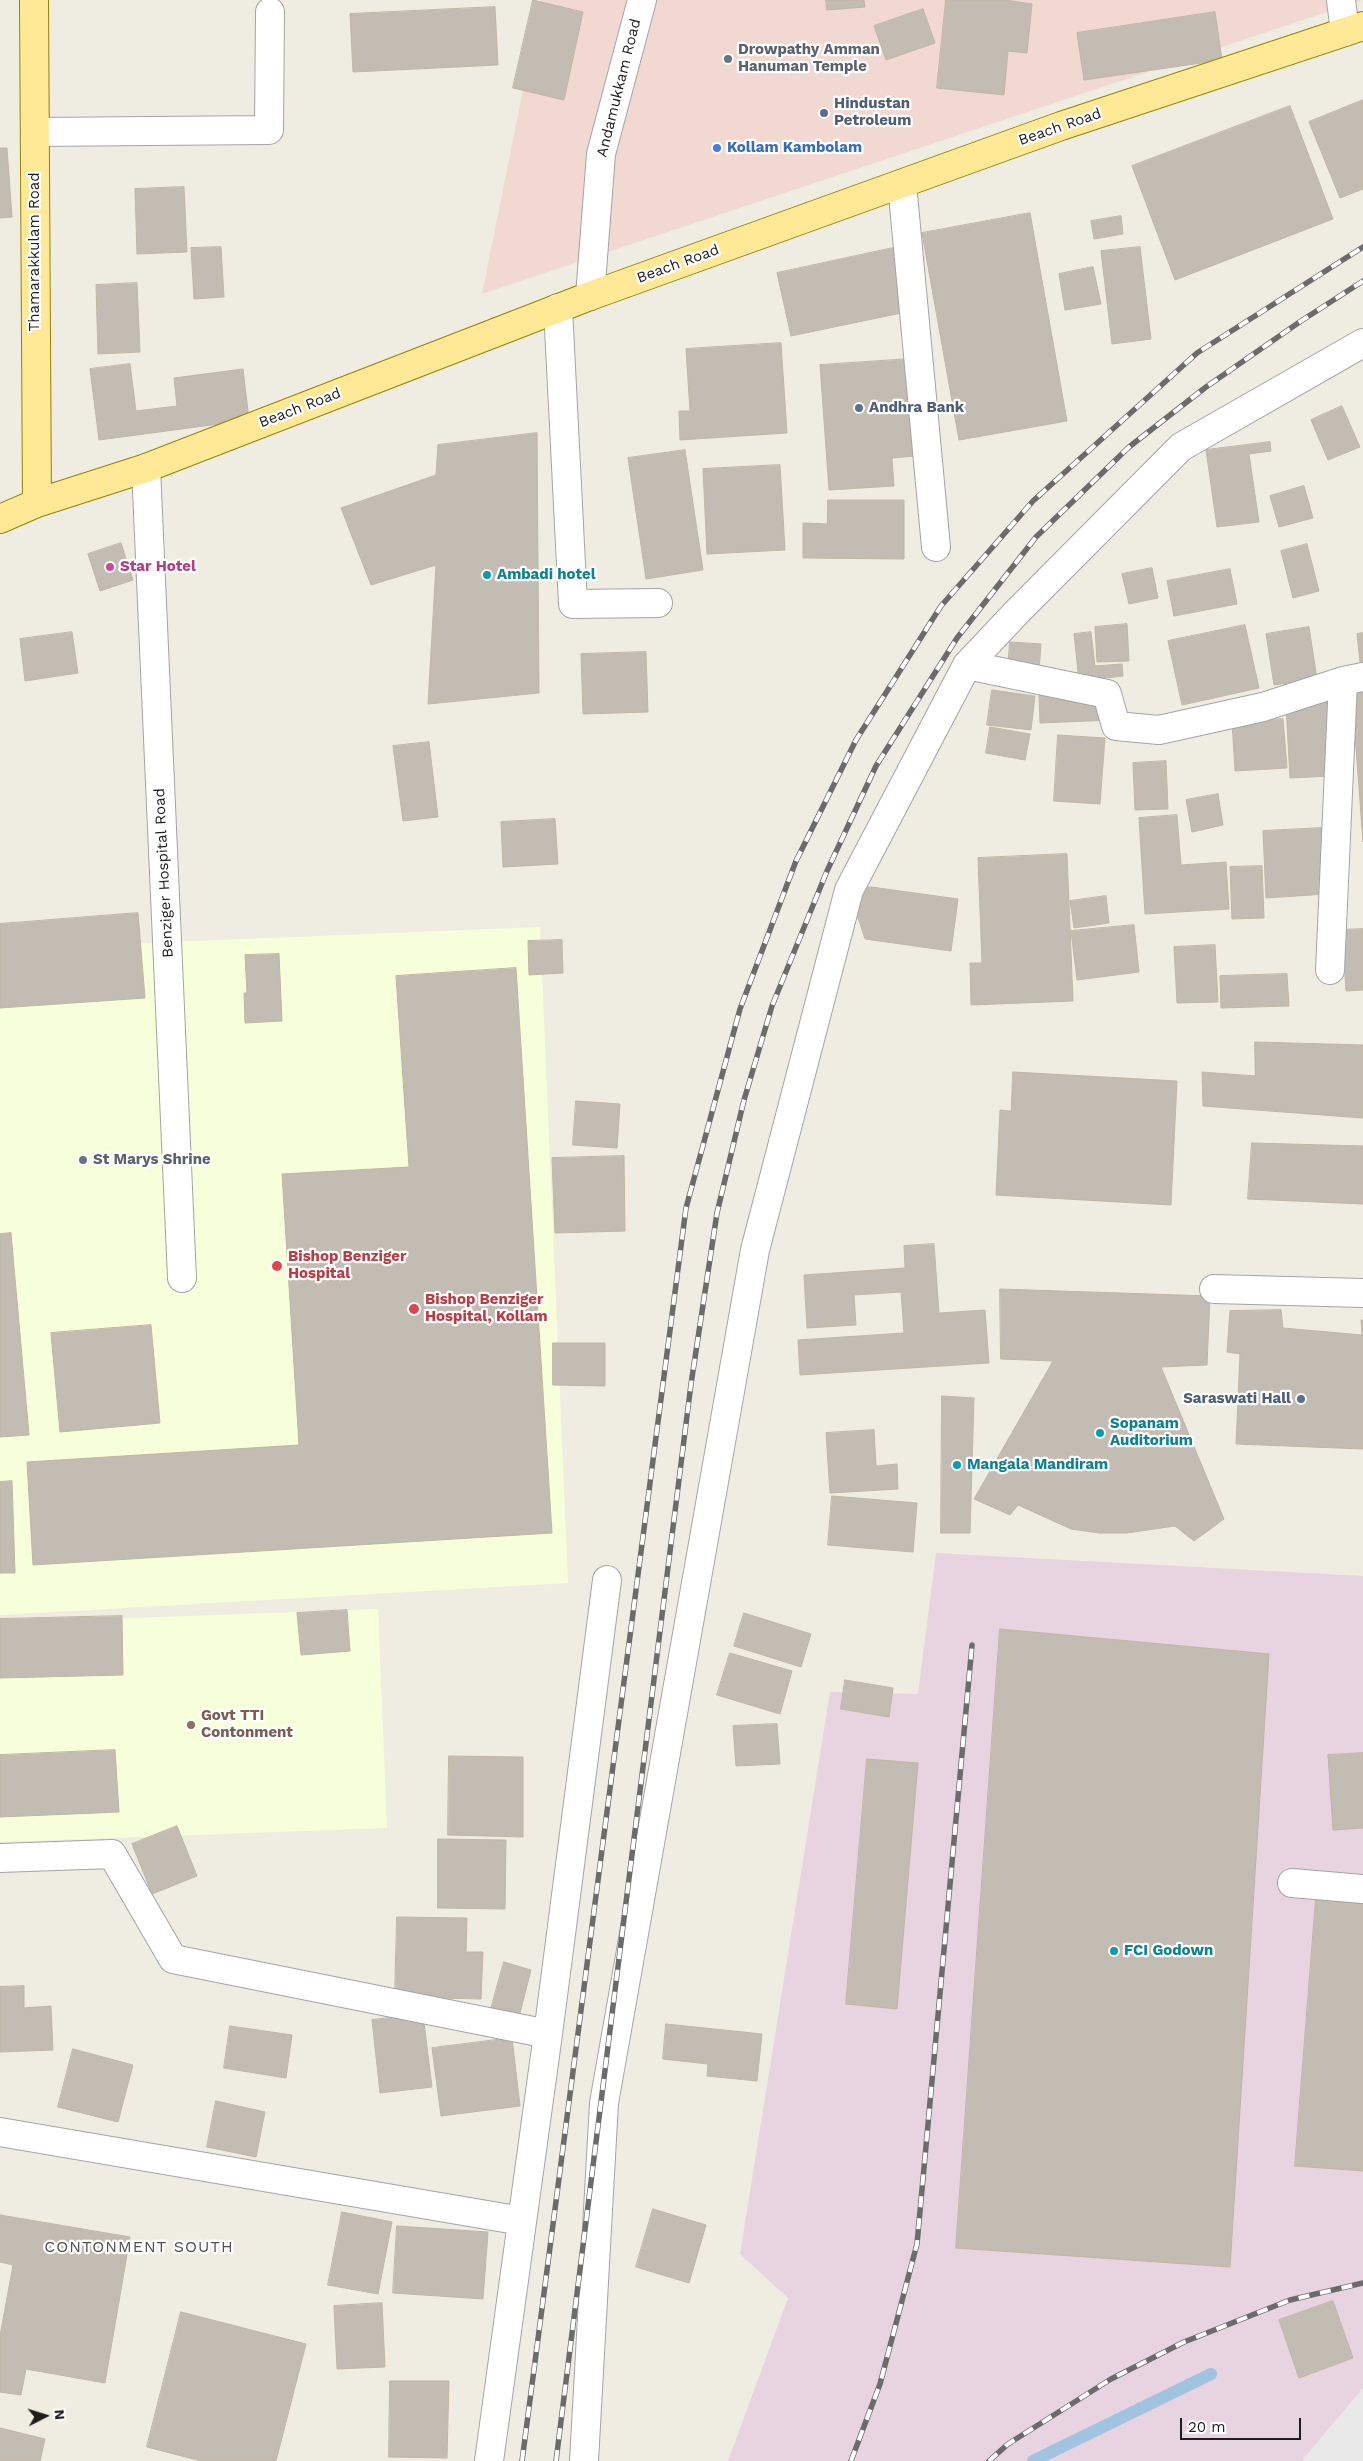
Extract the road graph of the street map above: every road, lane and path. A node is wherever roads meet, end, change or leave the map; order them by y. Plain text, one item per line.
1 (34, 0) edge
2 (642, 0) edge
3 (1341, 0) edge
4 (270, 12) dead end
5 (1354, 29) edge
6 (34, 132) junction
7 (902, 184) junction
8 (590, 296) junction
9 (558, 308) junction
10 (1363, 343) edge
11 (146, 468) junction
12 (37, 503) junction
13 (0, 519) edge
14 (936, 547) dead end
15 (658, 603) dead end
16 (967, 665) junction
17 (1353, 679) edge
18 (1330, 970) dead end
19 (182, 1278) dead end
20 (1214, 1290) dead end
21 (1363, 1293) edge
22 (607, 1580) dead end
23 (0, 1858) edge
24 (1292, 1883) dead end
25 (1363, 1889) edge
26 (548, 2034) junction
27 (0, 2132) edge
28 (522, 2221) junction
29 (489, 2461) edge
30 (584, 2461) edge

1 - 6 main road, Thamarakkulam Road
2 - 8 street, Andamukkam Road
3 - 5 street
4 - 6 street
5 - 7 main road, Beach Road
6 - 12 main road, Thamarakkulam Road
7 - 8 main road, Beach Road
7 - 14 street
8 - 9 main road, Beach Road
9 - 11 main road, Beach Road
9 - 15 street
10 - 16 street
11 - 12 main road, Beach Road
11 - 19 street, Benziger Hospital Road
12 - 13 main road, Beach Road
16 - 17 street
16 - 30 street
17 - 18 street
20 - 21 street
22 - 26 street
23 - 26 street
24 - 25 street
26 - 28 street
27 - 28 street
28 - 29 street

